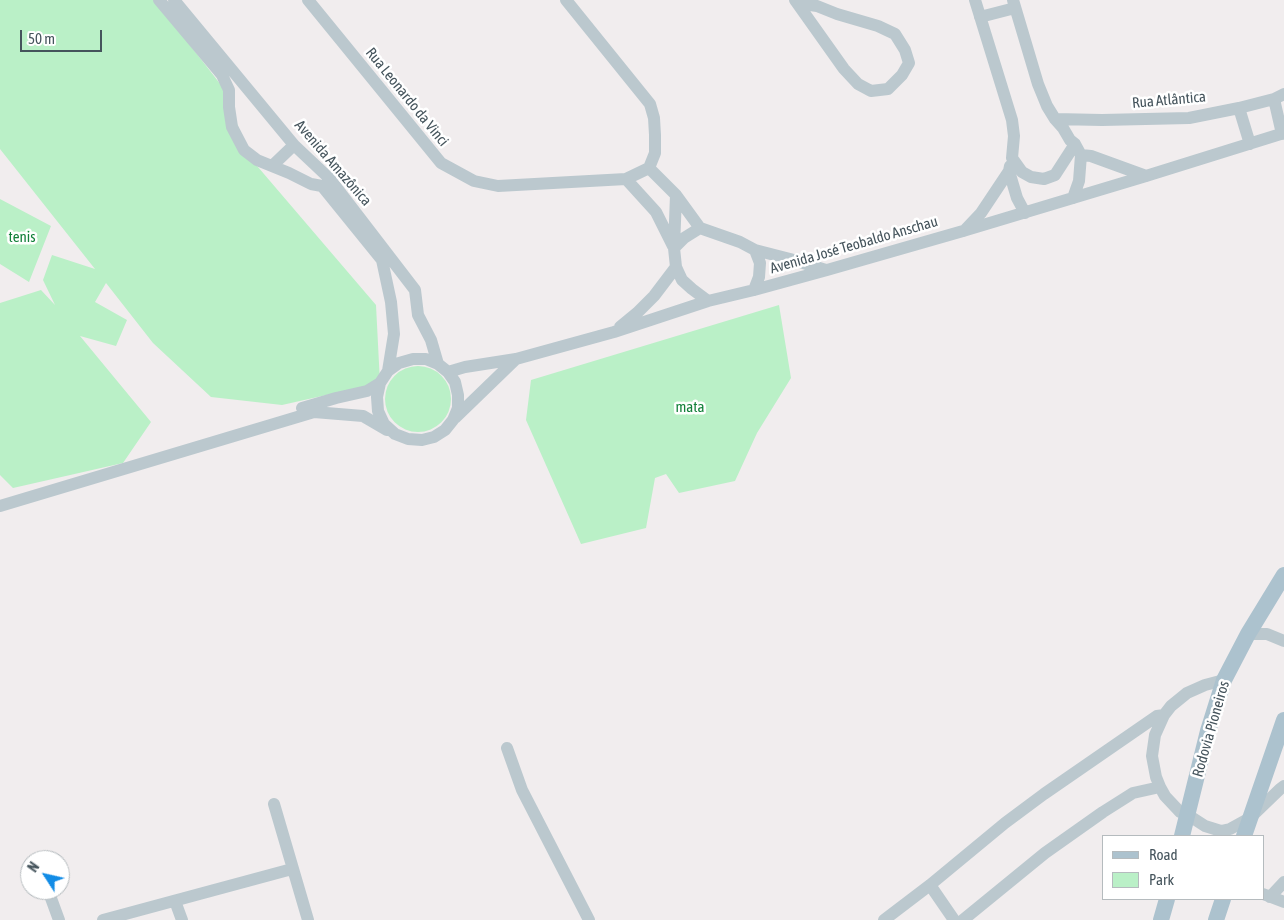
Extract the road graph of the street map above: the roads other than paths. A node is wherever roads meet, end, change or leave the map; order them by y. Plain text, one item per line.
1 (159, 0) edge
2 (174, 0) edge
3 (308, 0) edge
4 (566, 0) edge
5 (975, 0) edge
6 (796, 1) edge
7 (1014, 4) edge
8 (980, 17) junction
9 (226, 72) junction
10 (1279, 96) edge
11 (1239, 108) junction
12 (1055, 119) junction
13 (1283, 134) edge
14 (1250, 144) junction
15 (294, 145) junction
16 (1078, 150) junction
17 (1012, 158) junction
18 (272, 166) junction
19 (649, 168) junction
20 (1009, 171) junction
21 (1146, 176) junction
22 (626, 180) junction
23 (325, 182) junction
24 (676, 195) junction
25 (1073, 198) junction
26 (1025, 212) junction
27 (700, 228) junction
28 (963, 231) junction
29 (674, 248) junction
30 (755, 250) junction
31 (676, 268) junction
32 (827, 270) junction
33 (754, 290) junction
34 (708, 301) junction
35 (614, 332) junction
36 (516, 359) junction
37 (443, 368) junction
38 (388, 371) junction
39 (380, 383) junction
40 (453, 420) junction
41 (395, 434) junction
42 (0, 500) edge
43 (0, 506) edge
44 (1284, 575) edge
45 (1248, 634) junction
46 (1284, 641) edge
47 (1224, 680) junction
48 (1164, 715) junction
49 (1284, 720) edge
50 (507, 748) dead end
51 (1284, 786) edge
52 (1160, 787) junction
53 (274, 804) dead end
54 (1188, 815) junction
55 (1250, 818) junction
56 (1182, 835) edge
57 (1244, 835) edge
58 (292, 869) junction
59 (1284, 882) edge
60 (930, 885) junction
61 (1266, 895) edge
62 (52, 900) edge
63 (175, 900) junction
64 (1167, 900) edge
65 (1223, 900) edge
66 (1284, 902) edge
67 (59, 920) edge
68 (103, 920) edge
69 (182, 920) edge
70 (308, 920) edge
71 (589, 920) edge
72 (884, 920) edge
73 (954, 920) edge
74 (963, 920) edge
75 (1161, 920) edge
76 (1216, 920) edge

1 - 9 street, Avenida Amazônica
2 - 9 street, Avenida Amazônica
3 - 22 street, Rua Leonardo da Vinci
4 - 19 street
5 - 8 street
6 - 6 street
7 - 8 street
7 - 12 street
8 - 17 street
9 - 15 street, Avenida Amazônica
9 - 18 street, Avenida Amazônica
10 - 11 street, Rua Atlântica
10 - 13 street
11 - 12 street, Rua Atlântica
11 - 14 street
12 - 16 street
13 - 14 street, Avenida José Teobaldo Anschau
14 - 21 street, Avenida José Teobaldo Anschau
15 - 18 street
15 - 23 street, Avenida Amazônica
16 - 17 street
16 - 21 street
16 - 25 street
17 - 20 street
18 - 23 street, Avenida Amazônica
19 - 22 street, Rua Leonardo da Vinci
19 - 24 street
20 - 26 street
20 - 28 street
21 - 25 street, Avenida José Teobaldo Anschau
22 - 29 street
23 - 37 street, Avenida Amazônica
23 - 38 street, Avenida Amazônica
24 - 27 street
24 - 29 street
25 - 26 street, Avenida José Teobaldo Anschau
26 - 28 street, Avenida José Teobaldo Anschau
27 - 29 street
27 - 30 street
28 - 32 street, Avenida José Teobaldo Anschau
29 - 31 street
30 - 32 street
30 - 33 street
31 - 34 street
31 - 35 street
32 - 33 street, Avenida José Teobaldo Anschau
33 - 34 street, Avenida José Teobaldo Anschau
34 - 35 street, Avenida José Teobaldo Anschau
35 - 36 street, Avenida José Teobaldo Anschau
36 - 37 street
36 - 40 street, Avenida José Teobaldo Anschau
37 - 38 street
37 - 40 street
38 - 39 street
39 - 41 street
39 - 42 street
40 - 41 street
41 - 43 street
44 - 45 main road, Rodovia Pioneiros
45 - 46 street
45 - 47 main road, Rodovia Pioneiros
47 - 48 street
47 - 54 main road, Rodovia Pioneiros
48 - 52 street
48 - 60 street
49 - 55 main road
50 - 71 street
51 - 55 street
52 - 54 street
52 - 74 street
53 - 58 street
54 - 55 street
54 - 56 main road, Rodovia Pioneiros
55 - 57 main road
58 - 63 street
58 - 70 street
59 - 61 street
60 - 72 street
60 - 73 street
61 - 66 street
62 - 67 street
63 - 68 street
63 - 69 street
64 - 75 main road
65 - 76 main road

